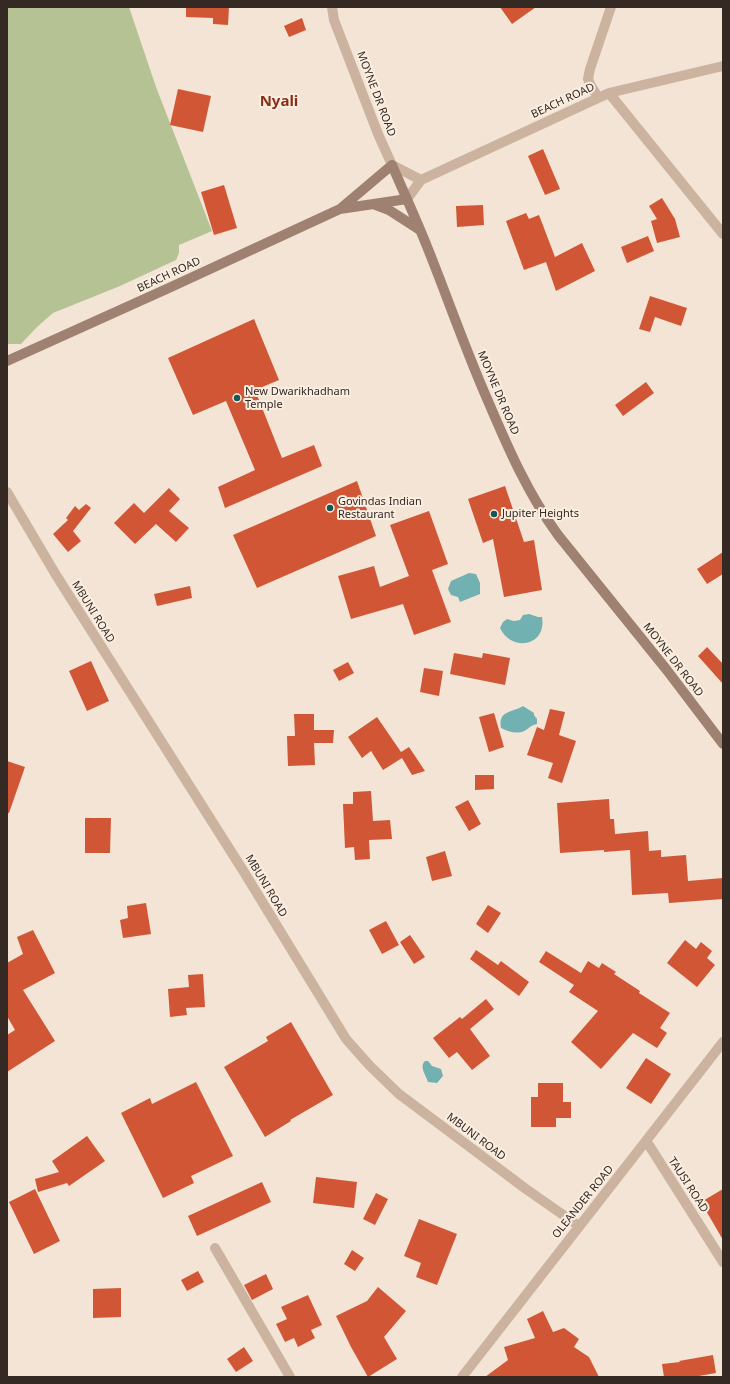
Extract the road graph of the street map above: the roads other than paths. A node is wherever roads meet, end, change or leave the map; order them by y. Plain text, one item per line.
1 (332, 7) edge
2 (611, 7) edge
3 (723, 66) edge
4 (609, 93) junction
5 (598, 97) junction
6 (392, 165) junction
7 (421, 180) junction
8 (407, 199) junction
9 (373, 204) junction
10 (340, 209) junction
11 (420, 230) junction
12 (723, 234) edge
13 (7, 361) edge
14 (7, 492) edge
15 (723, 744) edge
16 (723, 1042) edge
17 (646, 1142) junction
18 (579, 1226) junction
19 (215, 1248) dead end
20 (723, 1262) edge
21 (290, 1377) edge
22 (462, 1377) edge

1 - 6 street, MOYNE DR ROAD
2 - 5 street
3 - 4 street, BEACH ROAD
4 - 5 street, BEACH ROAD
4 - 12 street
5 - 7 street, BEACH ROAD
6 - 7 street
6 - 8 main road, MOYNE DR ROAD
6 - 10 main road, BEACH ROAD
7 - 8 street, BEACH ROAD
8 - 9 main road, BEACH ROAD
8 - 11 main road, MOYNE DR ROAD
9 - 10 main road, BEACH ROAD
9 - 11 main road
10 - 13 main road, BEACH ROAD
11 - 15 main road, MOYNE DR ROAD
14 - 18 street, MBUNI ROAD
16 - 17 street, OLEANDER ROAD
17 - 18 street, OLEANDER ROAD
17 - 20 street, TAUSI ROAD
18 - 22 street, OLEANDER ROAD
19 - 21 street

